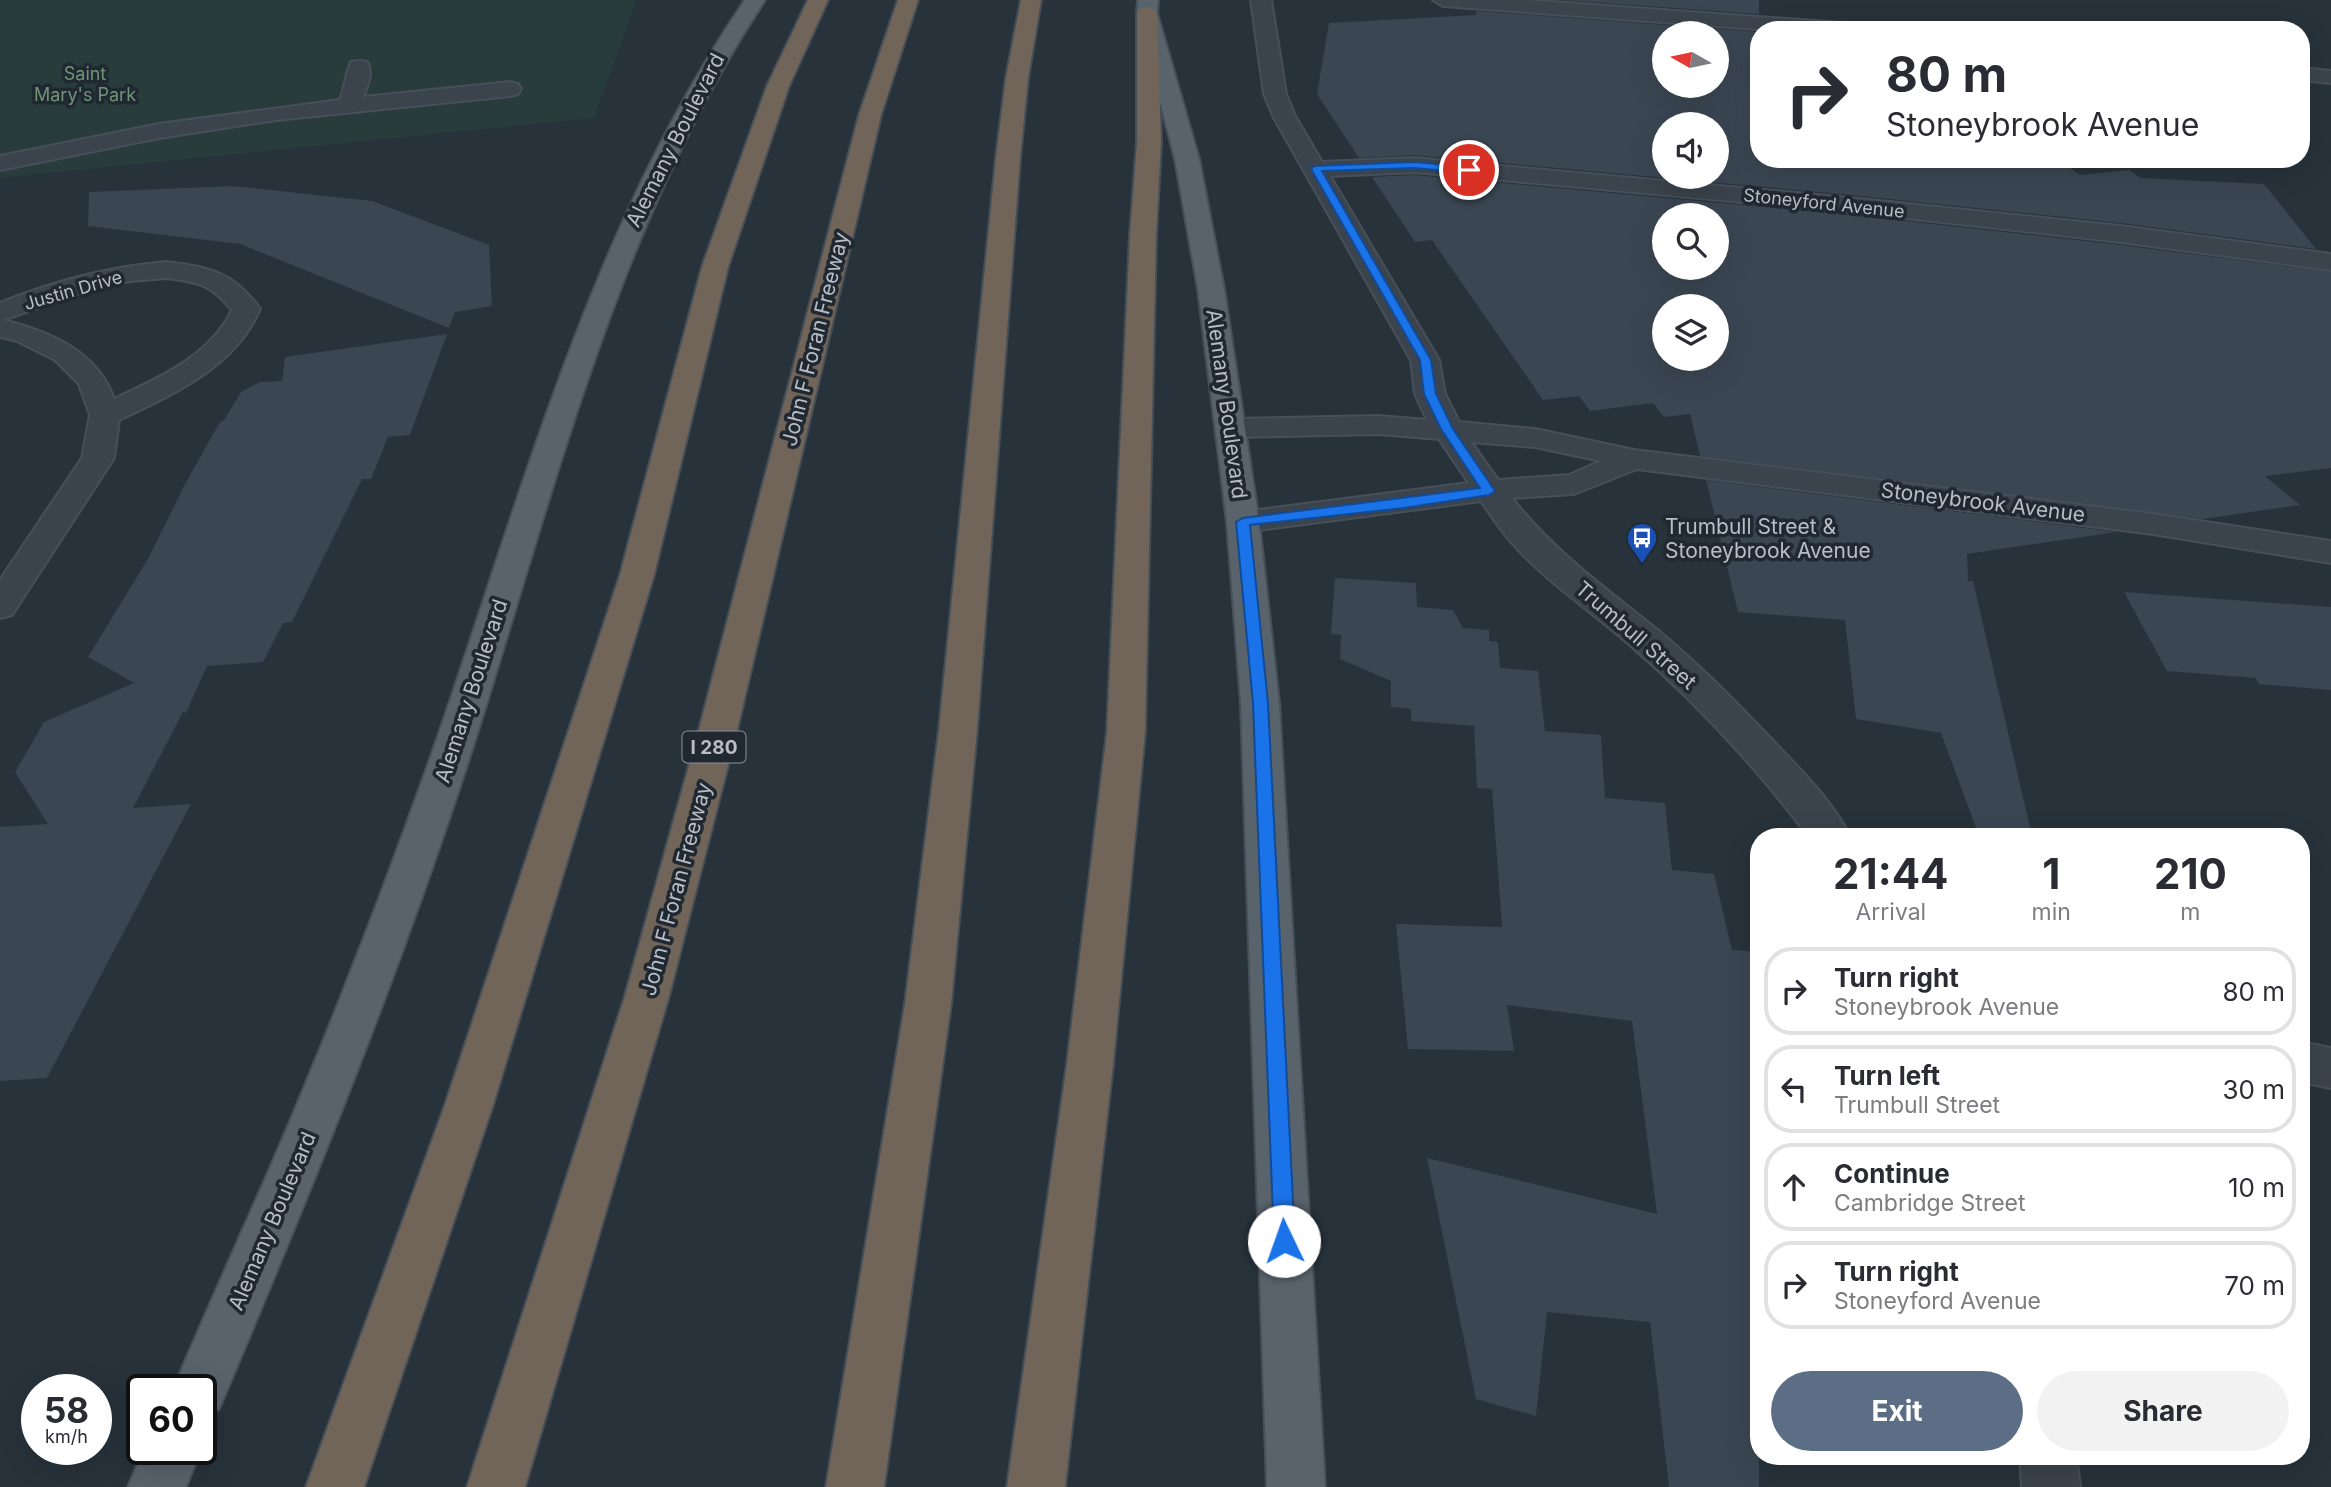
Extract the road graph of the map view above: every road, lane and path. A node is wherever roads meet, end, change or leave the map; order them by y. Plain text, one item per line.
1 (755, 0) edge
2 (818, 0) edge
3 (908, 0) edge
4 (1031, 0) edge
5 (1262, 0) edge
6 (1444, 0) edge
7 (1147, 6) edge
8 (1750, 22) edge
9 (359, 67) dead end
10 (2310, 75) edge
11 (2331, 77) edge
12 (510, 89) dead end
13 (350, 104) junction
14 (0, 163) edge
15 (1315, 169) junction
16 (2331, 262) edge
17 (0, 313) edge
18 (0, 328) edge
19 (105, 415) junction
20 (1231, 428) junction
21 (1447, 429) junction
22 (1634, 460) junction
23 (1489, 491) junction
24 (1243, 522) junction
25 (2331, 552) edge
26 (0, 607) edge
27 (1824, 828) edge
28 (2310, 1064) edge
29 (2331, 1068) edge
30 (207, 1374) edge
31 (166, 1465) edge
32 (2049, 1465) edge
33 (156, 1487) edge
34 (335, 1487) edge
35 (496, 1487) edge
36 (855, 1487) edge
37 (1036, 1487) edge
38 (1296, 1487) edge
39 (2051, 1487) edge

1 - 30 main road, Alemany Boulevard
2 - 34 highway
3 - 35 highway, John F Foran Freeway / I 280
4 - 36 highway
5 - 15 street, Trumbull Street
6 - 8 street
7 - 20 main road, Alemany Boulevard
7 - 37 highway
9 - 13 street
10 - 11 street
12 - 13 street
13 - 14 street
15 - 16 street, Stoneyford Avenue
15 - 21 street, Trumbull Street
17 - 19 street, Justin Drive
18 - 19 street, Justin Drive
19 - 26 street, Justin Drive
20 - 21 street, Stoneybrook Avenue
20 - 24 main road, Alemany Boulevard
21 - 22 street, Stoneybrook Avenue
21 - 23 street, Trumbull Street
22 - 23 street, Stoneybrook Avenue
22 - 25 street, Stoneybrook Avenue
23 - 24 street, Stoneybrook Avenue
23 - 27 street, Trumbull Street
24 - 38 main road, Alemany Boulevard
28 - 29 street
31 - 33 main road
32 - 39 street

